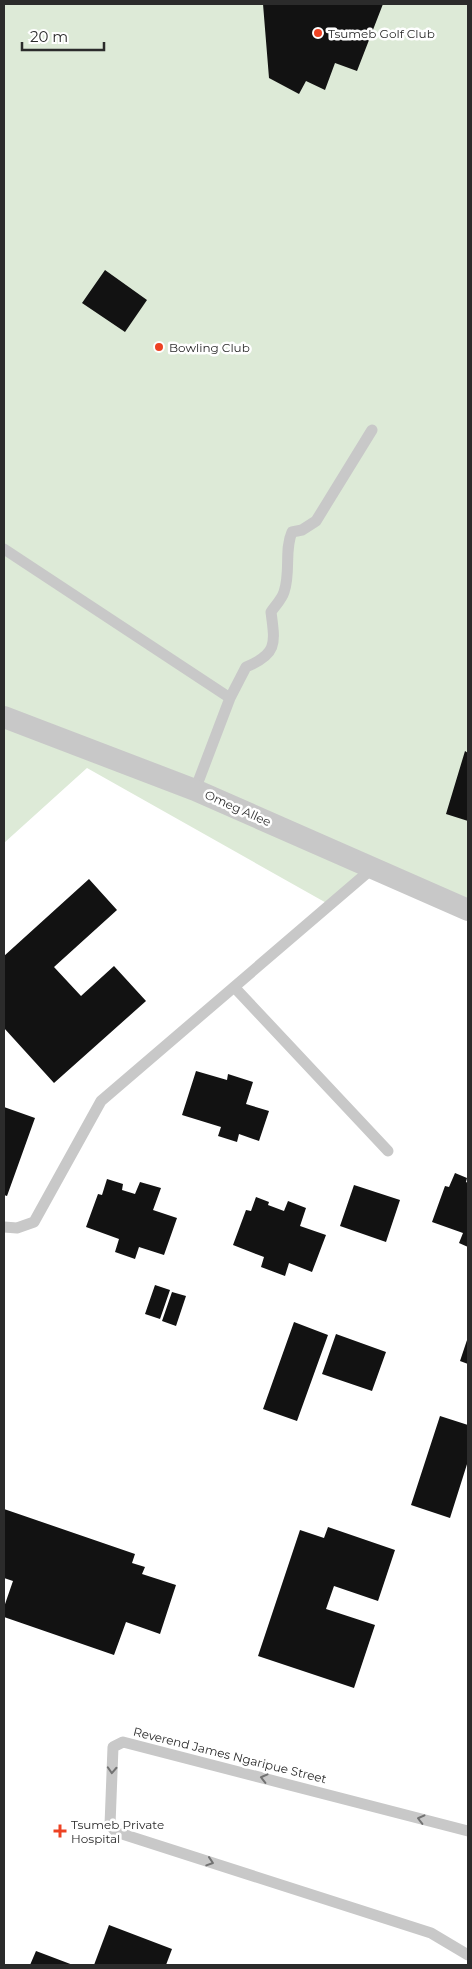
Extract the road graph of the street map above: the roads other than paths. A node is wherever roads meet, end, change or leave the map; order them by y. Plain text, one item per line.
1 (372, 430) dead end
2 (4, 549) edge
3 (230, 698) junction
4 (4, 717) edge
5 (195, 790) junction
6 (374, 867) junction
7 (468, 910) edge
8 (235, 988) junction
9 (388, 1151) dead end
10 (4, 1228) edge
11 (468, 1831) edge
12 (468, 1955) edge

1 - 3 lane
2 - 3 lane
3 - 5 lane
4 - 5 street, Omeg Allee
5 - 6 street, Omeg Allee
6 - 7 street, Omeg Allee
6 - 8 lane
8 - 9 lane
8 - 10 lane
11 -> 12 lane, Reverend James Ngaripue Street

